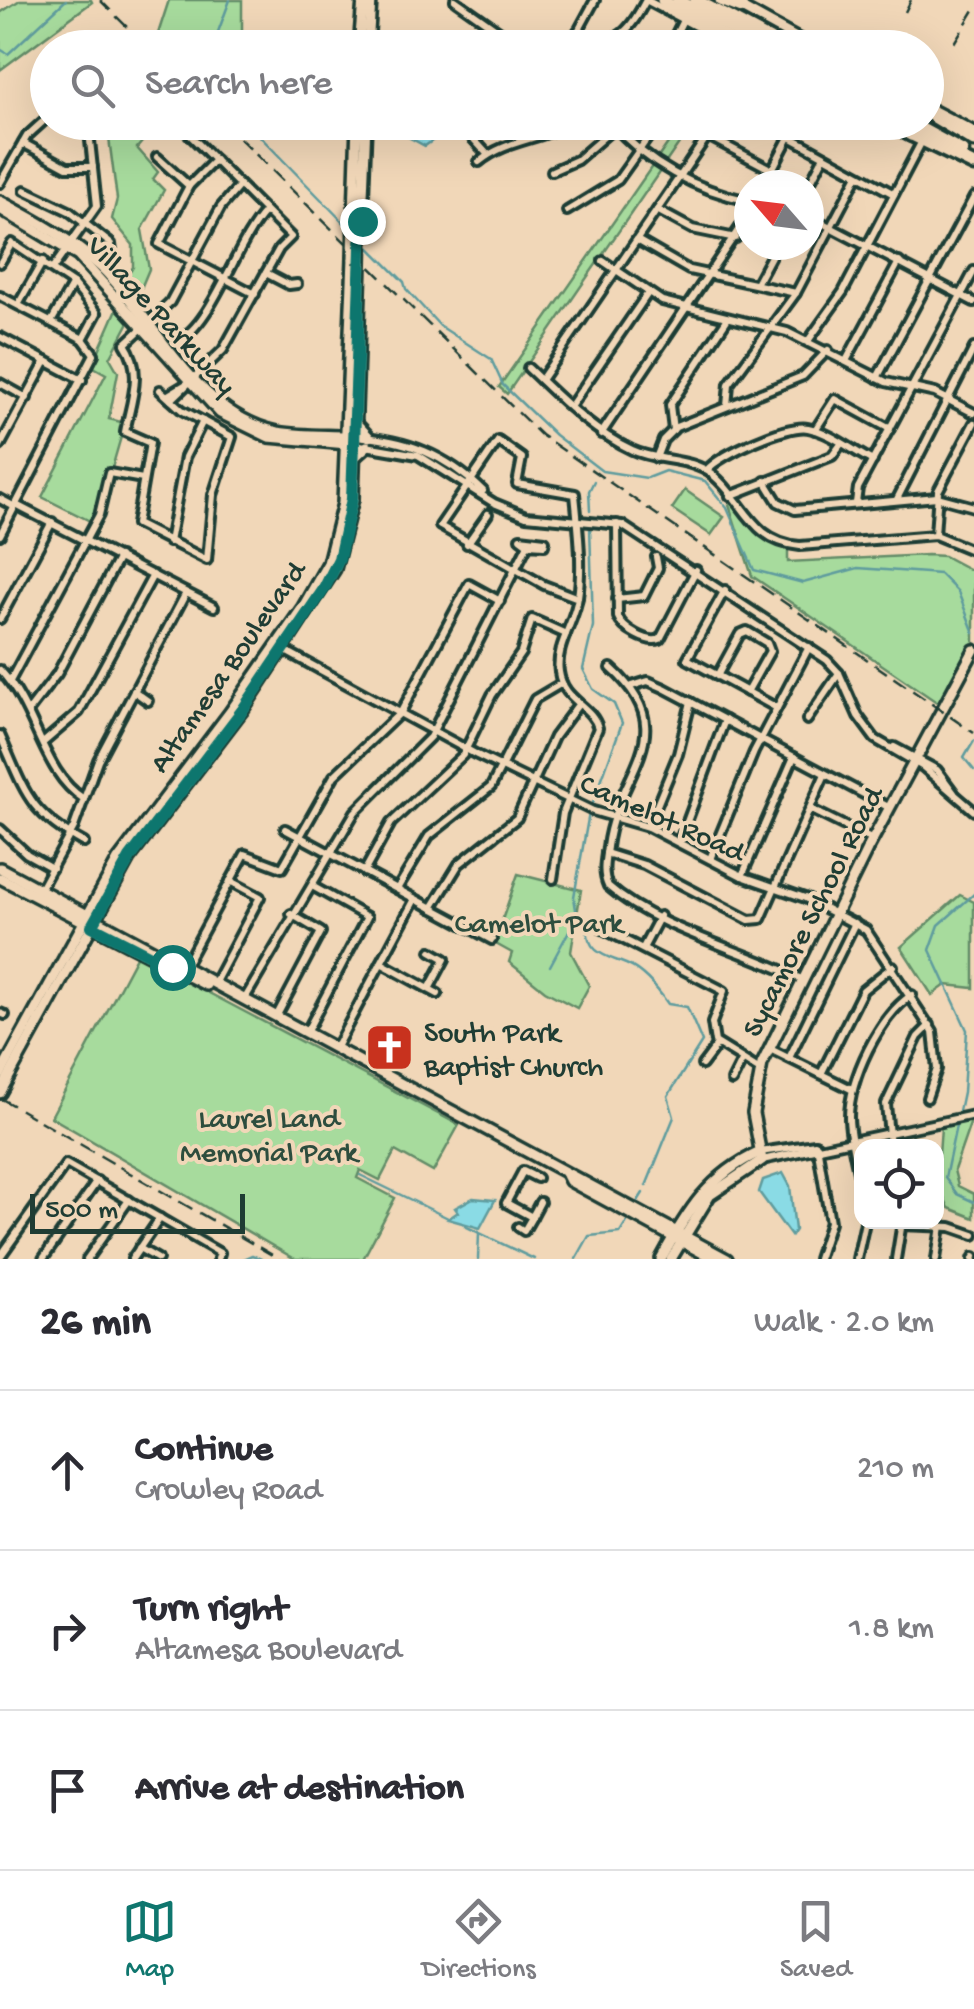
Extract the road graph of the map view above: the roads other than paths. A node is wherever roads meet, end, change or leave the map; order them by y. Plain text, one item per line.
1 (363, 0) edge
2 (372, 0) edge
3 (455, 0) edge
4 (595, 0) edge
5 (646, 0) edge
6 (660, 0) edge
7 (696, 0) edge
8 (724, 0) edge
9 (742, 8) joint
10 (680, 10) edge
11 (361, 30) edge
12 (370, 30) edge
13 (497, 30) edge
14 (579, 30) edge
15 (629, 30) edge
16 (710, 30) edge
17 (726, 30) edge
18 (752, 30) edge
19 (782, 30) edge
20 (944, 118) edge
21 (944, 122) edge
22 (974, 132) edge
23 (944, 133) edge
24 (30, 136) edge
25 (90, 140) edge
26 (195, 140) edge
27 (357, 140) edge
28 (364, 140) edge
29 (475, 140) edge
30 (529, 140) edge
31 (597, 140) edge
32 (630, 140) edge
33 (648, 140) edge
34 (705, 140) edge
35 (716, 140) edge
36 (788, 140) edge
37 (793, 140) edge
38 (929, 140) edge
39 (922, 141) joint
40 (974, 141) edge
41 (23, 143) junction
42 (641, 150) junction
43 (974, 150) edge
44 (488, 154) junction
45 (824, 156) junction
46 (157, 157) dead end
47 (215, 160) junction
48 (479, 162) dead end
49 (974, 164) edge
50 (93, 167) junction
51 (772, 170) joint
52 (817, 170) edge
53 (552, 171) dead end
54 (858, 175) junction
55 (680, 178) junction
56 (0, 183) edge
57 (188, 186) junction
58 (239, 186) junction
59 (24, 190) dead end
60 (894, 194) junction
61 (974, 197) edge
62 (734, 198) edge
63 (0, 201) edge
64 (588, 201) junction
65 (0, 209) edge
66 (658, 210) junction
67 (266, 212) junction
68 (567, 212) dead end
69 (596, 213) dead end
70 (358, 217) junction
71 (824, 222) edge
72 (86, 223) junction
73 (832, 225) junction
74 (734, 238) edge
75 (637, 240) junction
76 (734, 241) edge
77 (866, 244) junction
78 (70, 245) junction
79 (112, 252) dead end
80 (1, 259) edge
81 (769, 260) edge
82 (42, 261) junction
83 (191, 261) junction
84 (603, 261) dead end
85 (899, 262) junction
86 (53, 268) junction
87 (616, 270) junction
88 (974, 271) edge
89 (266, 273) junction
90 (711, 274) junction
91 (222, 278) junction
92 (930, 279) junction
93 (73, 284) junction
94 (297, 284) dead end
95 (756, 284) junction
96 (648, 293) junction
97 (796, 293) junction
98 (254, 294) junction
99 (0, 296) edge
100 (962, 296) junction
101 (974, 302) edge
102 (18, 305) junction
103 (686, 308) junction
104 (728, 318) junction
105 (51, 322) junction
106 (146, 326) junction
107 (770, 326) junction
108 (0, 337) edge
109 (83, 339) junction
110 (178, 340) dead end
111 (808, 341) junction
112 (974, 348) edge
113 (828, 350) junction
114 (46, 361) junction
115 (846, 361) junction
116 (528, 368) dead end
117 (785, 369) dead end
118 (877, 378) junction
119 (82, 380) junction
120 (541, 380) junction
121 (192, 381) junction
122 (790, 381) junction
123 (0, 383) edge
124 (912, 387) junction
125 (160, 390) dead end
126 (27, 398) junction
127 (169, 398) junction
128 (947, 398) junction
129 (727, 406) junction
130 (570, 407) junction
131 (974, 414) edge
132 (202, 421) junction
133 (350, 421) junction
134 (974, 423) edge
135 (0, 428) edge
136 (890, 429) junction
137 (673, 430) junction
138 (815, 430) junction
139 (9, 432) junction
140 (264, 432) junction
141 (600, 434) junction
142 (330, 435) junction
143 (349, 440) junction
144 (368, 441) junction
145 (841, 444) junction
146 (0, 446) edge
147 (656, 458) junction
148 (354, 460) junction
149 (872, 461) junction
150 (707, 470) junction
151 (143, 478) junction
152 (764, 480) junction
153 (468, 481) junction
154 (730, 496) junction
155 (937, 496) junction
156 (0, 499) edge
157 (897, 500) junction
158 (856, 503) junction
159 (973, 503) edge
160 (16, 506) junction
161 (488, 514) dead end
162 (577, 520) junction
163 (52, 522) junction
164 (617, 524) junction
165 (0, 535) edge
166 (935, 535) junction
167 (86, 539) junction
168 (169, 542) junction
169 (467, 544) junction
170 (528, 544) dead end
171 (974, 550) edge
172 (119, 557) junction
173 (656, 557) dead end
174 (517, 570) junction
175 (696, 570) junction
176 (153, 575) junction
177 (725, 590) junction
178 (186, 592) junction
179 (578, 598) junction
180 (617, 599) junction
181 (500, 601) junction
182 (214, 607) dead end
183 (0, 619) edge
184 (566, 634) junction
185 (280, 647) junction
186 (809, 648) junction
187 (974, 650) edge
188 (611, 668) dead end
189 (0, 670) edge
190 (839, 673) junction
191 (718, 676) junction
192 (10, 681) junction
193 (562, 683) junction
194 (632, 686) junction
195 (134, 692) junction
196 (747, 692) junction
197 (148, 701) dead end
198 (691, 702) junction
199 (577, 706) junction
200 (778, 708) junction
201 (30, 709) junction
202 (399, 714) junction
203 (725, 720) junction
204 (807, 720) dead end
205 (433, 732) junction
206 (0, 736) edge
207 (761, 740) junction
208 (44, 742) junction
209 (466, 750) junction
210 (794, 757) junction
211 (916, 760) junction
212 (502, 767) junction
213 (825, 774) junction
214 (536, 781) junction
215 (568, 798) junction
216 (84, 799) junction
217 (890, 808) junction
218 (810, 809) junction
219 (974, 811) edge
220 (612, 818) junction
221 (648, 827) junction
222 (0, 829) edge
223 (285, 830) dead end
224 (70, 835) junction
225 (299, 837) junction
226 (872, 840) junction
227 (84, 843) dead end
228 (679, 843) junction
229 (606, 853) junction
230 (332, 854) junction
231 (710, 859) junction
232 (0, 868) edge
233 (52, 868) junction
234 (364, 872) junction
235 (742, 876) junction
236 (0, 878) edge
237 (553, 879) dead end
238 (230, 881) junction
239 (312, 886) junction
240 (397, 889) junction
241 (776, 889) junction
242 (38, 893) junction
243 (415, 899) junction
244 (432, 908) junction
245 (291, 914) junction
246 (836, 914) junction
247 (660, 916) junction
248 (90, 920) junction
249 (855, 924) junction
250 (603, 929) dead end
251 (492, 940) dead end
252 (643, 948) junction
253 (431, 951) dead end
254 (381, 963) junction
255 (184, 966) junction
256 (894, 966) junction
257 (172, 967) junction
258 (804, 980) junction
259 (56, 981) junction
260 (213, 985) junction
261 (429, 989) junction
262 (438, 994) dead end
263 (912, 995) junction
264 (244, 1001) junction
265 (275, 1018) junction
266 (930, 1025) junction
267 (305, 1034) junction
268 (717, 1045) junction
269 (770, 1049) junction
270 (335, 1050) junction
271 (789, 1058) junction
272 (742, 1061) junction
273 (702, 1065) dead end
274 (760, 1070) junction
275 (821, 1074) junction
276 (0, 1075) edge
277 (732, 1081) dead end
278 (853, 1090) junction
279 (1, 1091) edge
280 (927, 1098) dead end
281 (973, 1115) edge
282 (887, 1132) junction
283 (852, 1138) junction
284 (888, 1139) edge
285 (816, 1145) junction
286 (854, 1148) edge
287 (763, 1155) junction
288 (531, 1156) junction
289 (524, 1171) junction
290 (537, 1178) dead end
291 (720, 1180) junction
292 (96, 1181) junction
293 (129, 1200) junction
294 (540, 1202) dead end
295 (532, 1217) junction
296 (160, 1218) junction
297 (688, 1218) junction
298 (661, 1227) junction
299 (944, 1227) edge
300 (518, 1228) dead end
301 (864, 1229) edge
302 (901, 1229) edge
303 (941, 1229) edge
304 (974, 1235) edge
305 (678, 1236) junction
306 (695, 1245) junction
307 (139, 1248) junction
308 (671, 1253) edge
309 (219, 1256) edge
310 (0, 1257) edge
311 (43, 1259) edge
312 (87, 1259) edge
313 (132, 1259) edge
314 (158, 1259) edge
315 (661, 1259) edge
316 (714, 1259) edge
317 (727, 1259) edge
318 (818, 1259) edge
319 (857, 1259) edge
320 (896, 1259) edge
321 (936, 1259) edge

1 - 11 main road
2 - 12 main road
3 - 13 street
4 - 14 street
5 - 10 street
5 - 15 street
6 - 10 highway
7 - 18 highway
8 - 9 highway
9 - 19 main road
10 - 16 main road
10 - 17 highway
20 - 22 main road
21 - 40 highway
23 - 43 highway
24 - 41 street
25 - 50 street
26 - 47 street
27 - 70 main road, Altamesa Boulevard
28 - 70 main road, Altamesa Boulevard
29 - 44 street
30 - 44 street
31 - 53 street
32 - 42 street
33 - 42 street
34 - 55 street
35 - 51 street
36 - 51 street
37 - 45 street
38 - 49 highway
39 - 49 main road
39 - 60 street
41 - 50 street
41 - 56 street
42 - 55 street
42 - 64 street
44 - 48 street
45 - 52 street
45 - 54 street
46 - 57 street
47 - 57 street
47 - 58 street
50 - 72 street
54 - 60 street
54 - 73 street
55 - 62 street
55 - 66 street
57 - 83 street
58 - 67 street
58 - 83 street
59 - 72 street
60 - 77 street
61 - 92 street
63 - 78 main road, Village Parkway
64 - 68 street
64 - 69 street
65 - 78 main road, Village Parkway
66 - 74 street
66 - 75 street
67 - 89 street
67 - 91 street
70 - 133 main road, Altamesa Boulevard, bridge
71 - 73 street
72 - 78 street
72 - 79 street
73 - 77 street
73 - 97 street
75 - 87 street
75 - 90 street
76 - 90 street
77 - 85 street
77 - 111 street
78 - 86 street
78 - 106 main road, Village Parkway
80 - 82 street
81 - 95 street
82 - 86 street
82 - 102 street
83 - 91 street
83 - 106 street
84 - 87 street
85 - 92 street
85 - 115 street
86 - 93 street
87 - 96 street
87 - 120 street
88 - 100 street
89 - 94 street
89 - 98 street
90 - 95 street
90 - 103 street
91 - 98 street
91 - 110 street
92 - 100 street
92 - 118 street
93 - 105 street
93 - 109 street
95 - 97 street
96 - 103 street
96 - 130 street
97 - 107 street
98 - 121 street
99 - 102 street
100 - 101 street
100 - 124 street
102 - 105 street
103 - 104 street
103 - 141 street
104 - 107 street
104 - 137 street
105 - 109 street
106 - 121 main road, Village Parkway
106 - 151 street
107 - 111 street
107 - 129 street
108 - 114 street
109 - 119 street
111 - 113 street
112 - 128 street
113 - 115 street
113 - 122 street
114 - 119 street
114 - 126 street
115 - 118 street
116 - 120 street
117 - 122 street
118 - 124 street
119 - 160 street
120 - 130 street
121 - 127 street
121 - 140 main road, Village Parkway
122 - 129 street
123 - 126 street
124 - 128 street
124 - 136 street
125 - 127 street
126 - 139 street
127 - 132 street
128 - 131 street
128 - 157 street
129 - 137 street
130 - 141 street
132 - 168 street
132 - 168 street
133 - 142 main road
133 - 143 main road, Altamesa Boulevard
133 - 144 main road
134 - 155 street
135 - 139 street
136 - 138 street
136 - 149 street
137 - 147 street
138 - 145 street
138 - 150 street
139 - 146 street
140 - 142 main road, Village Parkway
140 - 143 main road, Village Parkway
141 - 147 street
142 - 143 main road, Village Parkway
143 - 144 street
143 - 148 main road, Altamesa Boulevard
143 - 185 main road, Altamesa Boulevard
144 - 148 main road
144 - 153 street
145 - 149 street
145 - 152 street
147 - 150 street
148 - 185 main road, Altamesa Boulevard
149 - 158 street
150 - 154 street
151 - 167 street
151 - 168 street
152 - 154 street
152 - 158 street
153 - 162 street
153 - 162 street
153 - 169 street
154 - 166 street
155 - 157 street
155 - 159 street
155 - 166 street
156 - 160 street
157 - 158 street
160 - 163 street
160 - 165 street
161 - 169 street
162 - 164 street
162 - 179 street
163 - 167 street
163 - 183 street
164 - 175 street
164 - 180 street
166 - 171 street
167 - 172 street
167 - 192 street
169 - 174 street
170 - 174 street
172 - 176 street
172 - 201 street
173 - 180 street
174 - 179 street
174 - 181 street
175 - 177 street
175 - 180 street
176 - 178 street
176 - 208 street
177 - 186 street
177 - 191 street
178 - 182 street
178 - 195 street
179 - 184 street
181 - 202 street
181 - 205 street
184 - 193 street
184 - 209 street
185 - 202 street, Camelot Road
185 - 248 main road, Altamesa Boulevard
186 - 190 street
186 - 200 street
187 - 211 main road, Sycamore School Road
188 - 194 street
189 - 192 street
190 - 204 street
190 - 211 street
191 - 196 street
191 - 196 street
192 - 201 street
193 - 199 street
193 - 212 street
194 - 198 street
194 - 220 street
195 - 197 street
195 - 216 street
196 - 200 street
198 - 203 street
198 - 221 street
199 - 214 street
199 - 215 street
200 - 207 street
201 - 208 street
202 - 205 street, Camelot Road
202 - 225 street
203 - 207 street
203 - 228 street
205 - 209 street, Camelot Road
205 - 230 street
206 - 224 street
207 - 210 street
207 - 231 street
208 - 216 street
209 - 212 street, Camelot Road
209 - 234 street
210 - 213 street
210 - 235 street
211 - 217 main road, Sycamore School Road
211 - 219 street
212 - 214 street, Camelot Road
212 - 240 street
213 - 217 street
213 - 218 street
214 - 215 street, Camelot Road
214 - 244 street
215 - 220 street, Camelot Road
215 - 237 street
216 - 224 street
217 - 226 main road, Sycamore School Road
218 - 226 street
218 - 241 street
220 - 221 street, Camelot Road
220 - 229 street
221 - 228 street, Camelot Road
222 - 233 street
223 - 225 street
224 - 227 street
224 - 233 street
225 - 230 street
225 - 238 street
226 - 246 main road, Sycamore School Road
228 - 231 street, Camelot Road
229 - 241 street
229 - 247 street
230 - 234 street
230 - 239 street
231 - 235 street, Camelot Road
232 - 242 main road
233 - 242 street
234 - 240 street
235 - 241 street, Camelot Road
236 - 242 main road
238 - 255 street
238 - 260 street
239 - 245 street
239 - 267 street
240 - 243 street
241 - 246 street, Camelot Road
242 - 248 main road
243 - 244 street
243 - 254 street
244 - 251 street
245 - 264 street
245 - 265 street
246 - 249 street, Camelot Road
246 - 258 main road, Sycamore School Road
247 - 252 street
247 - 258 street
248 - 255 main road
248 - 257 main road
248 - 259 main road, Altamesa Boulevard
249 - 256 street, Camelot Road
249 - 271 street
250 - 252 street
252 - 268 street
253 - 261 street
254 - 261 street
254 - 270 street
255 - 257 main road
255 - 260 main road
256 - 263 street, Camelot Road
256 - 275 street
257 - 260 main road
258 - 269 main road, Sycamore School Road
259 - 276 main road, Altamesa Boulevard
259 - 279 main road, Altamesa Boulevard
260 - 264 main road
261 - 262 street
263 - 266 street, Camelot Road
263 - 278 street
264 - 265 main road
265 - 267 main road
266 - 280 street, Camelot Road
266 - 282 street
267 - 270 main road
268 - 272 street
268 - 273 street
269 - 271 street
269 - 274 main road, Sycamore School Road
270 - 288 main road
271 - 275 street
272 - 274 street
272 - 277 street
274 - 287 main road, Sycamore School Road
275 - 278 street
278 - 283 street
281 - 282 street
282 - 283 street
282 - 284 street
283 - 285 street
283 - 286 street
285 - 287 street
285 - 318 street
287 - 291 main road
288 - 289 street
288 - 298 main road
289 - 290 street
289 - 295 street
291 - 297 main road
291 - 297 main road
292 - 293 street
292 - 310 street
292 - 311 street
293 - 296 street
293 - 312 street
294 - 295 street
295 - 300 street
296 - 307 street
296 - 309 street
297 - 298 main road
297 - 305 main road
297 - 306 main road
298 - 305 main road
298 - 308 main road
299 - 304 street
301 - 319 street
302 - 320 street
303 - 321 street
305 - 306 main road
305 - 308 main road
306 - 308 main road
306 - 316 main road
306 - 317 main road
307 - 313 street
307 - 314 street
308 - 315 main road

